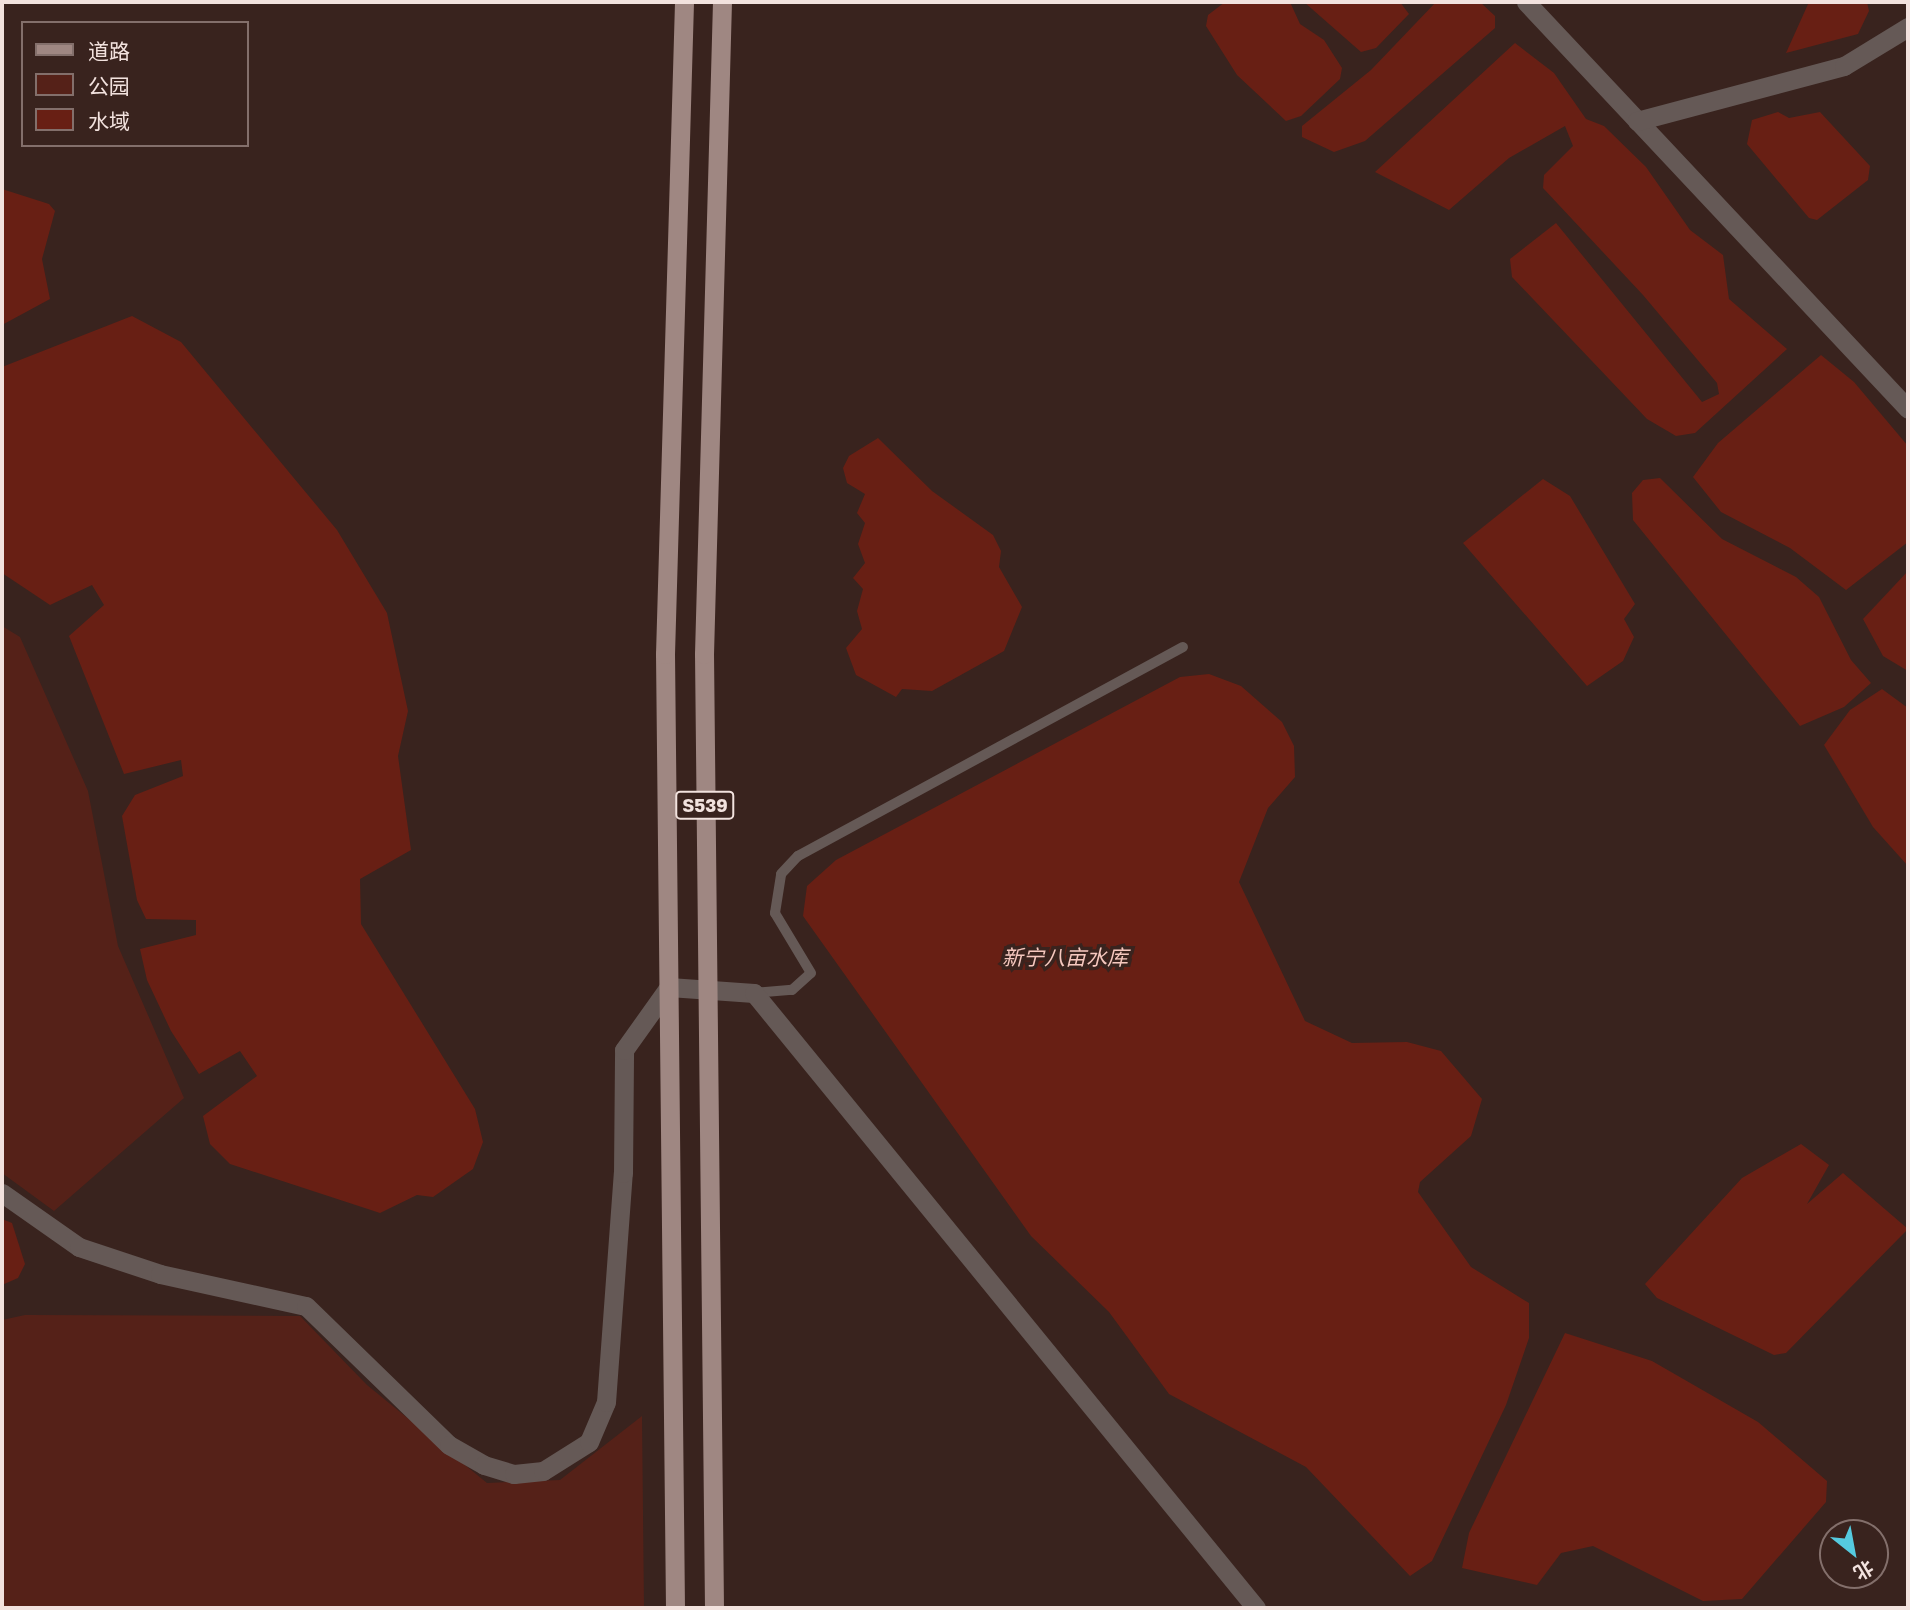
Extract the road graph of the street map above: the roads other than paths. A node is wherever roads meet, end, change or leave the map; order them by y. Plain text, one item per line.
1 (684, 2) edge
2 (722, 2) edge
3 (1526, 2) edge
4 (1908, 27) edge
5 (1637, 121) junction
6 (1908, 409) edge
7 (1183, 647) dead end
8 (669, 987) junction
9 (707, 987) junction
10 (754, 993) junction
11 (2, 1193) edge
12 (676, 1608) edge
13 (714, 1608) edge
14 (1256, 1608) edge

1 - 8 main road, S539
2 - 9 main road, S539
3 - 5 street
4 - 5 street
5 - 6 street
7 - 10 lane
8 - 9 street
8 - 11 street
8 - 12 main road, S539
9 - 10 street
9 - 13 main road, S539
10 - 14 street

